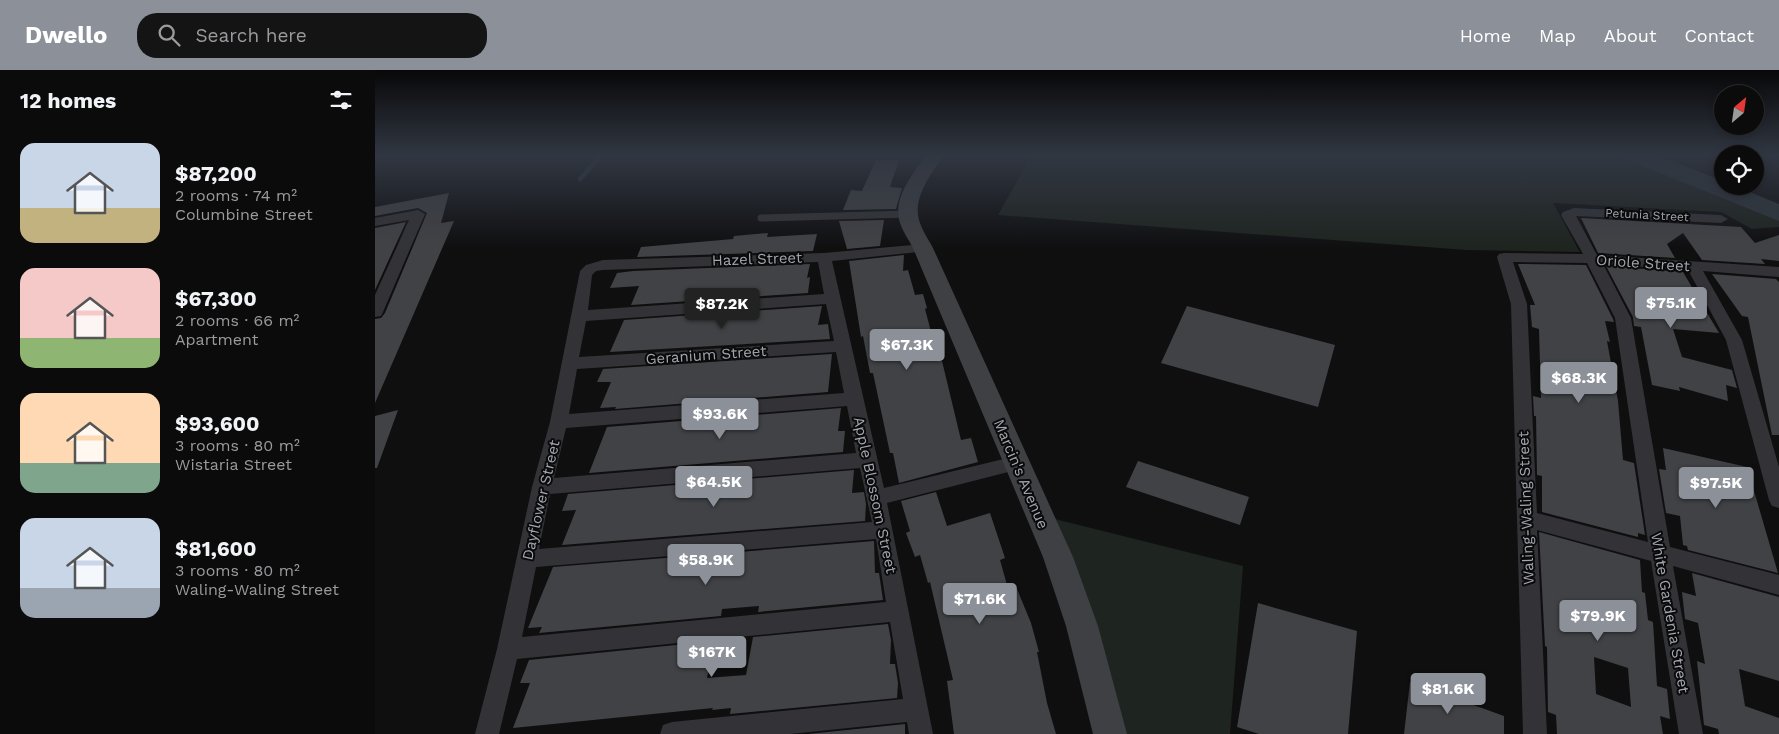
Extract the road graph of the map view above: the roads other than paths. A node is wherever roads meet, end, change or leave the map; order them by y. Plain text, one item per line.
1 (916, 186) edge
2 (1573, 212) joint
3 (761, 218) dead end
4 (909, 218) junction
5 (1721, 219) dead end
6 (375, 222) edge
7 (923, 248) junction
8 (1507, 256) joint
9 (824, 257) junction
10 (1593, 259) junction
11 (1693, 266) junction
12 (591, 268) joint
13 (1779, 272) edge
14 (832, 299) junction
15 (375, 312) edge
16 (579, 316) junction
17 (842, 346) junction
18 (570, 364) junction
19 (854, 399) junction
20 (559, 422) junction
21 (867, 460) junction
22 (1017, 463) junction
23 (542, 487) junction
24 (877, 498) junction
25 (1779, 500) edge
26 (1527, 519) junction
27 (884, 530) junction
28 (1660, 554) junction
29 (528, 559) junction
30 (1779, 586) edge
31 (898, 611) junction
32 (508, 649) junction
33 (917, 709) junction
34 (487, 734) edge
35 (672, 734) edge
36 (921, 734) edge
37 (1110, 734) edge
38 (1535, 734) edge
39 (1691, 734) edge

1 - 4 main road
2 - 5 street, Petunia Street
2 - 10 street, White Gardenia Street
3 - 4 lane
4 - 7 main road, Marcin's Avenue
6 - 15 street
7 - 9 street, Hazel Street
7 - 22 main road, Marcin's Avenue
8 - 10 street, Oriole Street
8 - 26 street, Waling-Waling Street
9 - 12 street, Hazel Street
9 - 14 street, Apple Blossom Street
10 - 11 street, Oriole Street
10 - 28 street, White Gardenia Street
11 - 13 street, Oriole Street
11 - 25 street
12 - 16 street, Dayflower Street
14 - 16 street
14 - 17 street, Apple Blossom Street
16 - 18 street, Dayflower Street
17 - 18 street, Geranium Street
17 - 19 street, Apple Blossom Street
18 - 20 street, Dayflower Street
19 - 20 street
19 - 21 street, Apple Blossom Street
20 - 23 street, Dayflower Street
21 - 23 street
21 - 24 street, Apple Blossom Street
22 - 24 street
22 - 37 main road, Marcin's Avenue
23 - 29 street, Dayflower Street
24 - 27 street, Apple Blossom Street
26 - 28 street
26 - 38 street, Waling-Waling Street
27 - 29 street
27 - 31 street, Apple Blossom Street
28 - 30 street
28 - 39 street, White Gardenia Street
29 - 32 street, Dayflower Street
31 - 32 street
31 - 33 street, Apple Blossom Street
32 - 34 street, Dayflower Street
33 - 35 street
33 - 36 street, Apple Blossom Street

